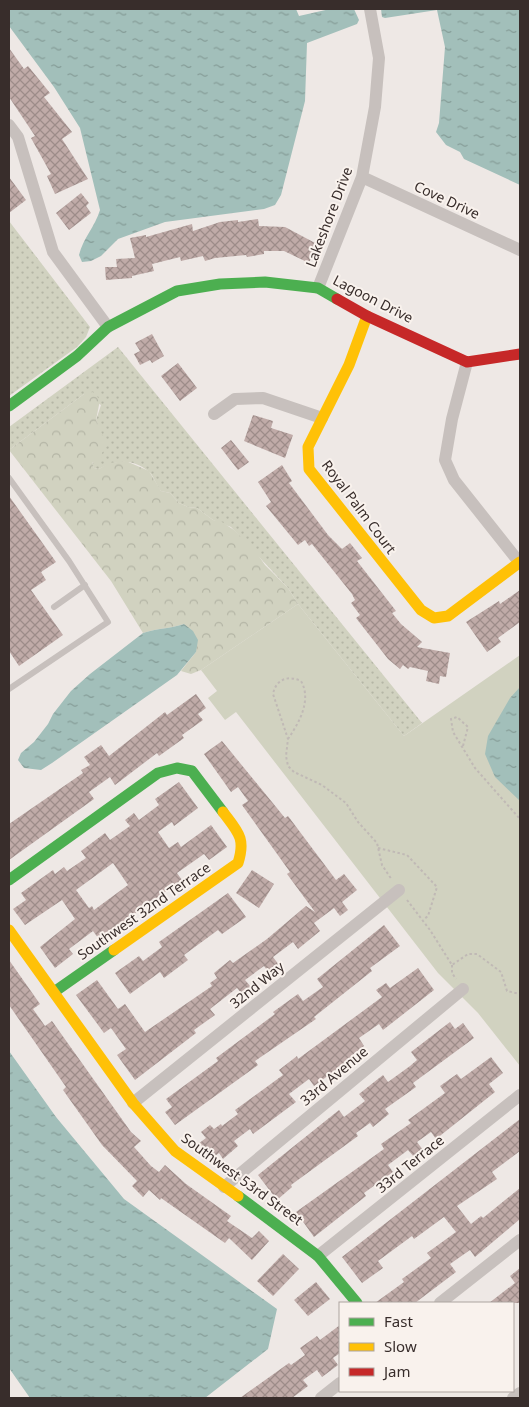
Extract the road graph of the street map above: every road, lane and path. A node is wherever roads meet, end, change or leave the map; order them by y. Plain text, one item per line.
1 (370, 9) edge
2 (9, 125) edge
3 (362, 177) junction
4 (520, 250) edge
5 (318, 288) junction
6 (367, 316) junction
7 (108, 327) junction
8 (520, 354) edge
9 (467, 362) junction
10 (9, 406) edge
11 (214, 414) dead end
12 (322, 418) junction
13 (9, 478) edge
14 (520, 562) edge
15 (85, 585) junction
16 (54, 607) dead end
17 (9, 689) edge
18 (288, 740) joint
19 (463, 746) junction
20 (520, 819) edge
21 (378, 848) dead end
22 (9, 880) edge
23 (399, 890) dead end
24 (422, 921) dead end
25 (9, 930) edge
26 (452, 965) dead end
27 (463, 989) joint
28 (54, 992) junction
29 (520, 1095) edge
30 (133, 1103) junction
31 (224, 1187) junction
32 (520, 1240) edge
33 (318, 1256) junction
34 (356, 1302) edge
35 (441, 1302) edge
36 (339, 1384) edge
37 (520, 1393) edge
38 (321, 1398) edge
39 (513, 1398) edge

1 - 3 street, Lakeshore Drive
2 - 7 street
3 - 4 street, Cove Drive
3 - 5 street, Lakeshore Drive
5 - 6 street, Lagoon Drive
5 - 7 street, Lagoon Drive
6 - 9 street, Lagoon Drive
6 - 12 street, Royal Palm Court
7 - 10 street, Lagoon Drive
8 - 9 street
9 - 14 street
11 - 12 street
12 - 14 street, Royal Palm Court
13 - 15 lane
15 - 16 lane
15 - 17 lane
18 - 18 path
19 - 19 path
19 - 20 path
21 - 24 path
22 - 28 street, Southwest 32nd Terrace
23 - 30 street, 32nd Way
25 - 28 street, Southwest 53rd Street
26 - 27 path
27 - 31 street, 33rd Avenue
28 - 30 street, Southwest 53rd Street
29 - 33 street, 33rd Terrace
30 - 31 street, Southwest 53rd Street
31 - 33 street, Southwest 53rd Street
32 - 35 street
33 - 34 street, Southwest 53rd Street
36 - 38 street
37 - 39 street

